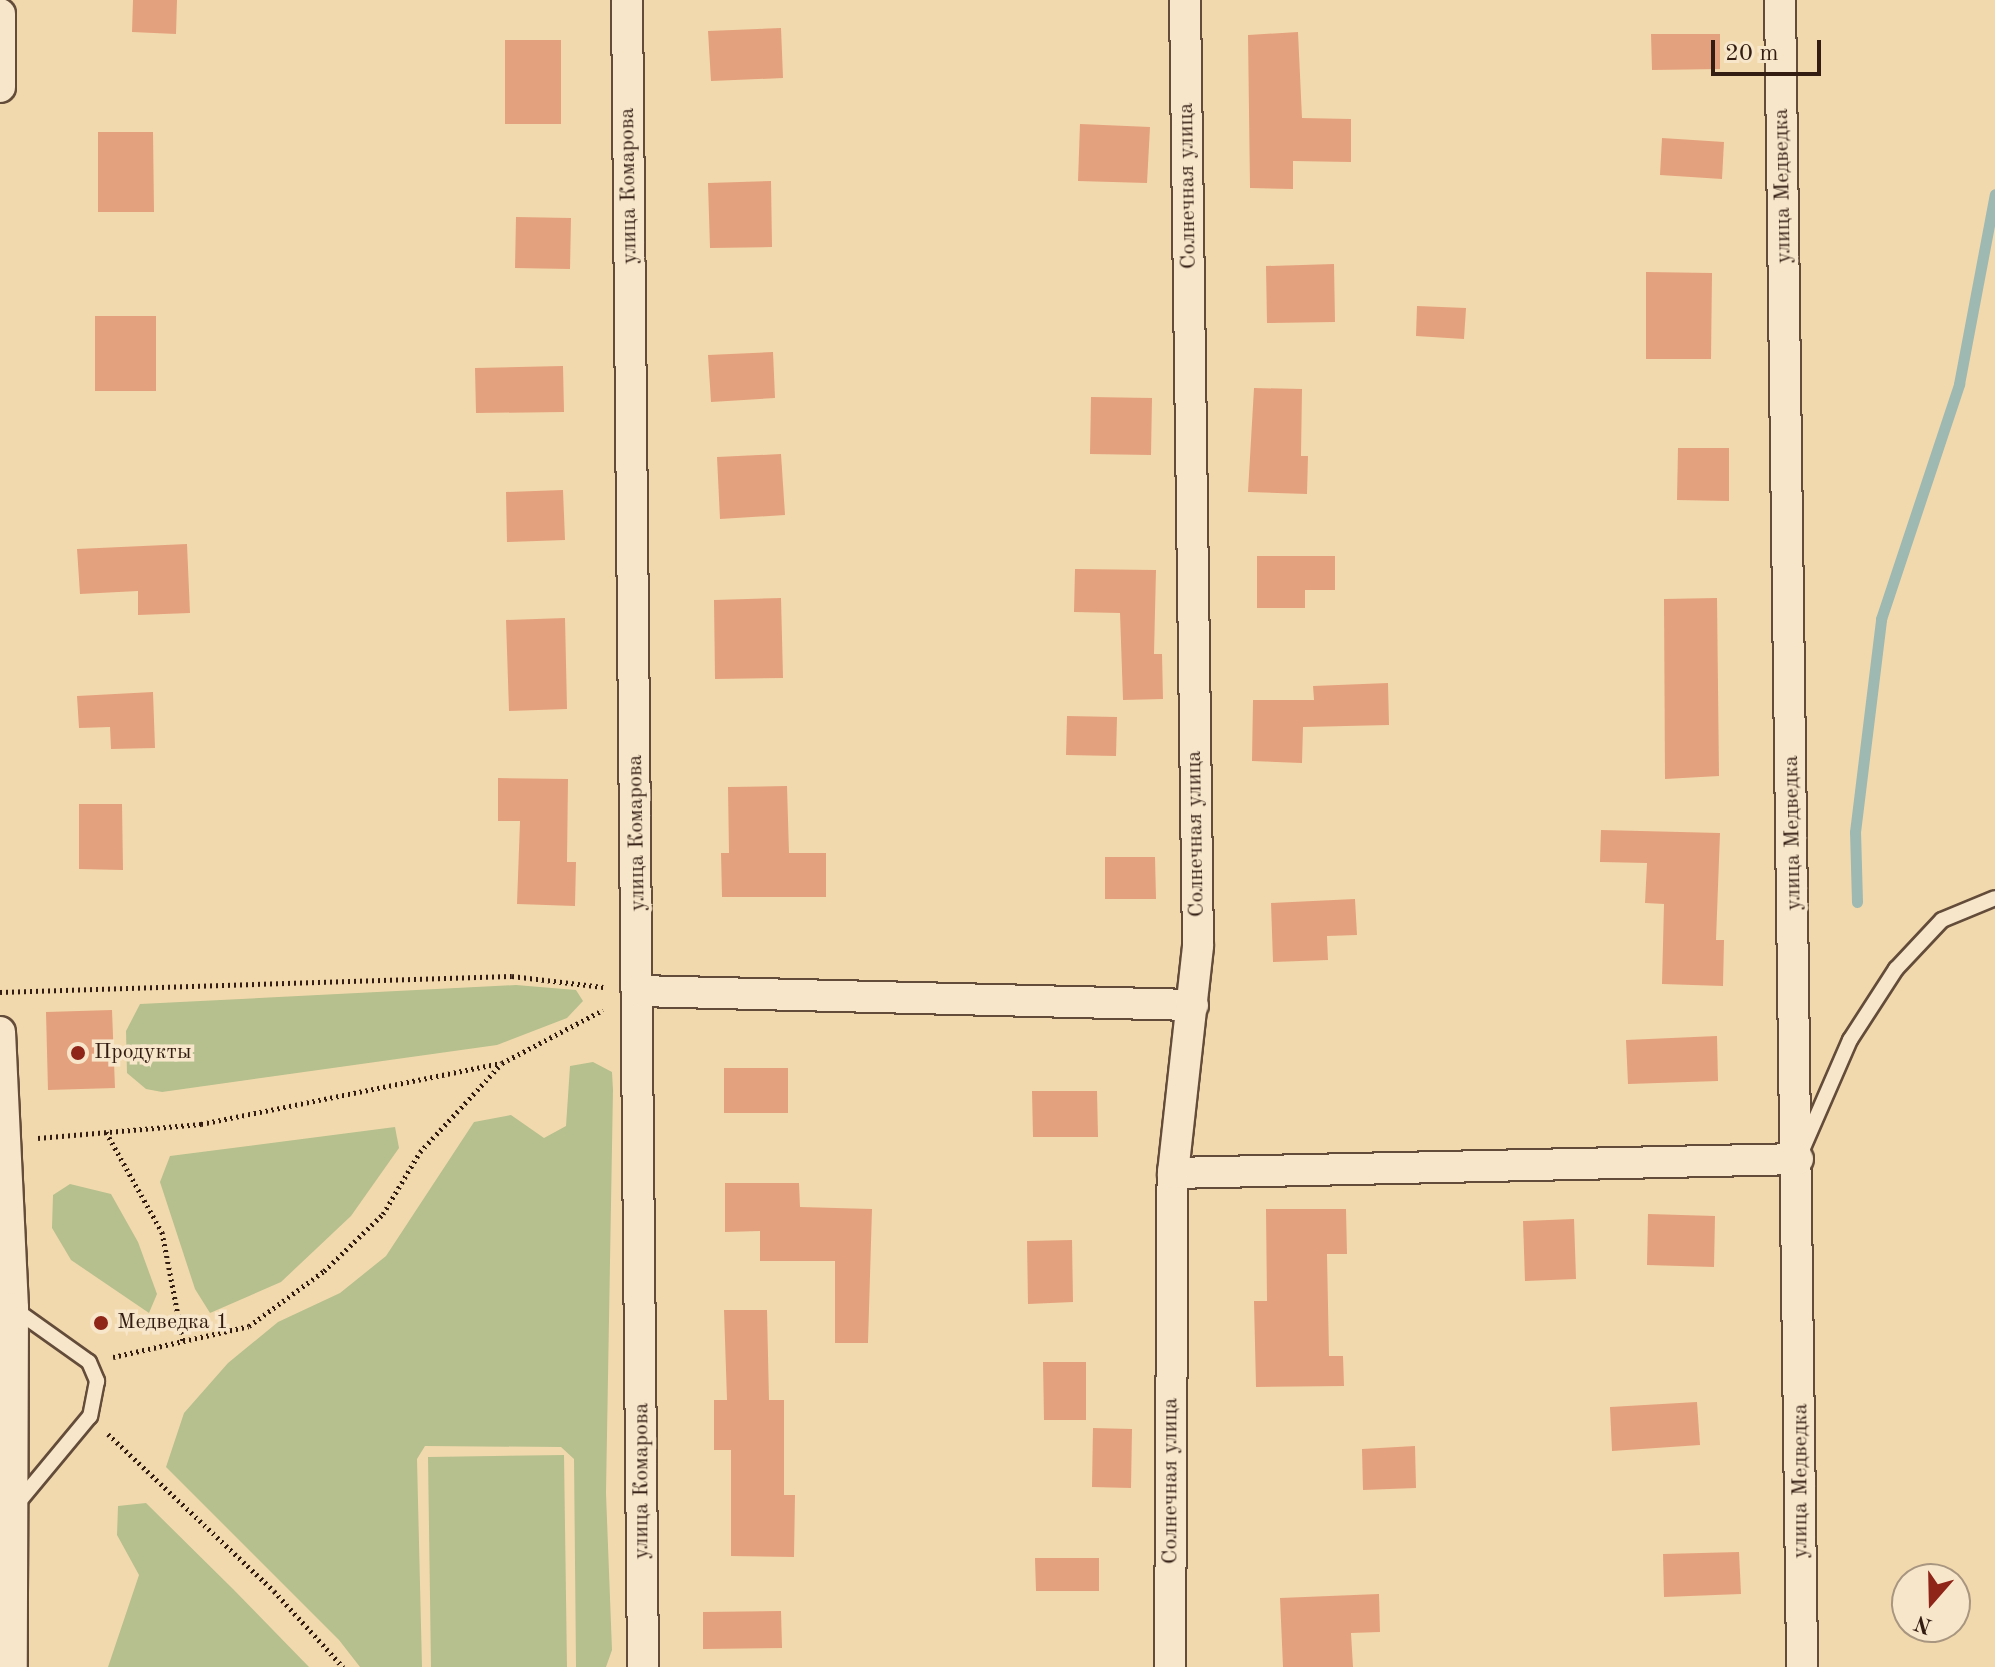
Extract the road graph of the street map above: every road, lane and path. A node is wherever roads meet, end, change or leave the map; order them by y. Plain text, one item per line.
1 (627, 0) edge
2 (1185, 0) edge
3 (1780, 0) edge
4 (0, 14) edge
5 (0, 87) edge
6 (1995, 898) edge
7 (639, 991) junction
8 (0, 992) edge
9 (1193, 1005) junction
10 (0, 1032) edge
11 (502, 1063) junction
12 (106, 1132) junction
13 (5, 1140) junction
14 (1798, 1159) junction
15 (1173, 1173) junction
16 (13, 1308) junction
17 (183, 1341) junction
18 (7, 1344) edge
19 (89, 1362) junction
20 (90, 1416) junction
21 (15, 1507) junction
22 (12, 1667) edge
23 (343, 1667) edge
24 (643, 1667) edge
25 (1170, 1667) edge
26 (1802, 1667) edge

1 - 7 street, улица Комарова
2 - 9 street, Солнечная улица
3 - 14 street, улица Медведка
4 - 5 street
6 - 14 lane
7 - 8 path
7 - 9 street
7 - 11 path
7 - 24 street, улица Комарова
9 - 15 street, Солнечная улица
10 - 13 street
11 - 12 path
11 - 17 path
12 - 13 path
12 - 17 path
13 - 16 street
14 - 15 street
14 - 26 street, улица Медведка
15 - 25 street, Солнечная улица
16 - 18 street
16 - 19 lane
17 - 19 path
18 - 21 street
19 - 20 lane
20 - 21 lane
20 - 23 path
21 - 22 street

